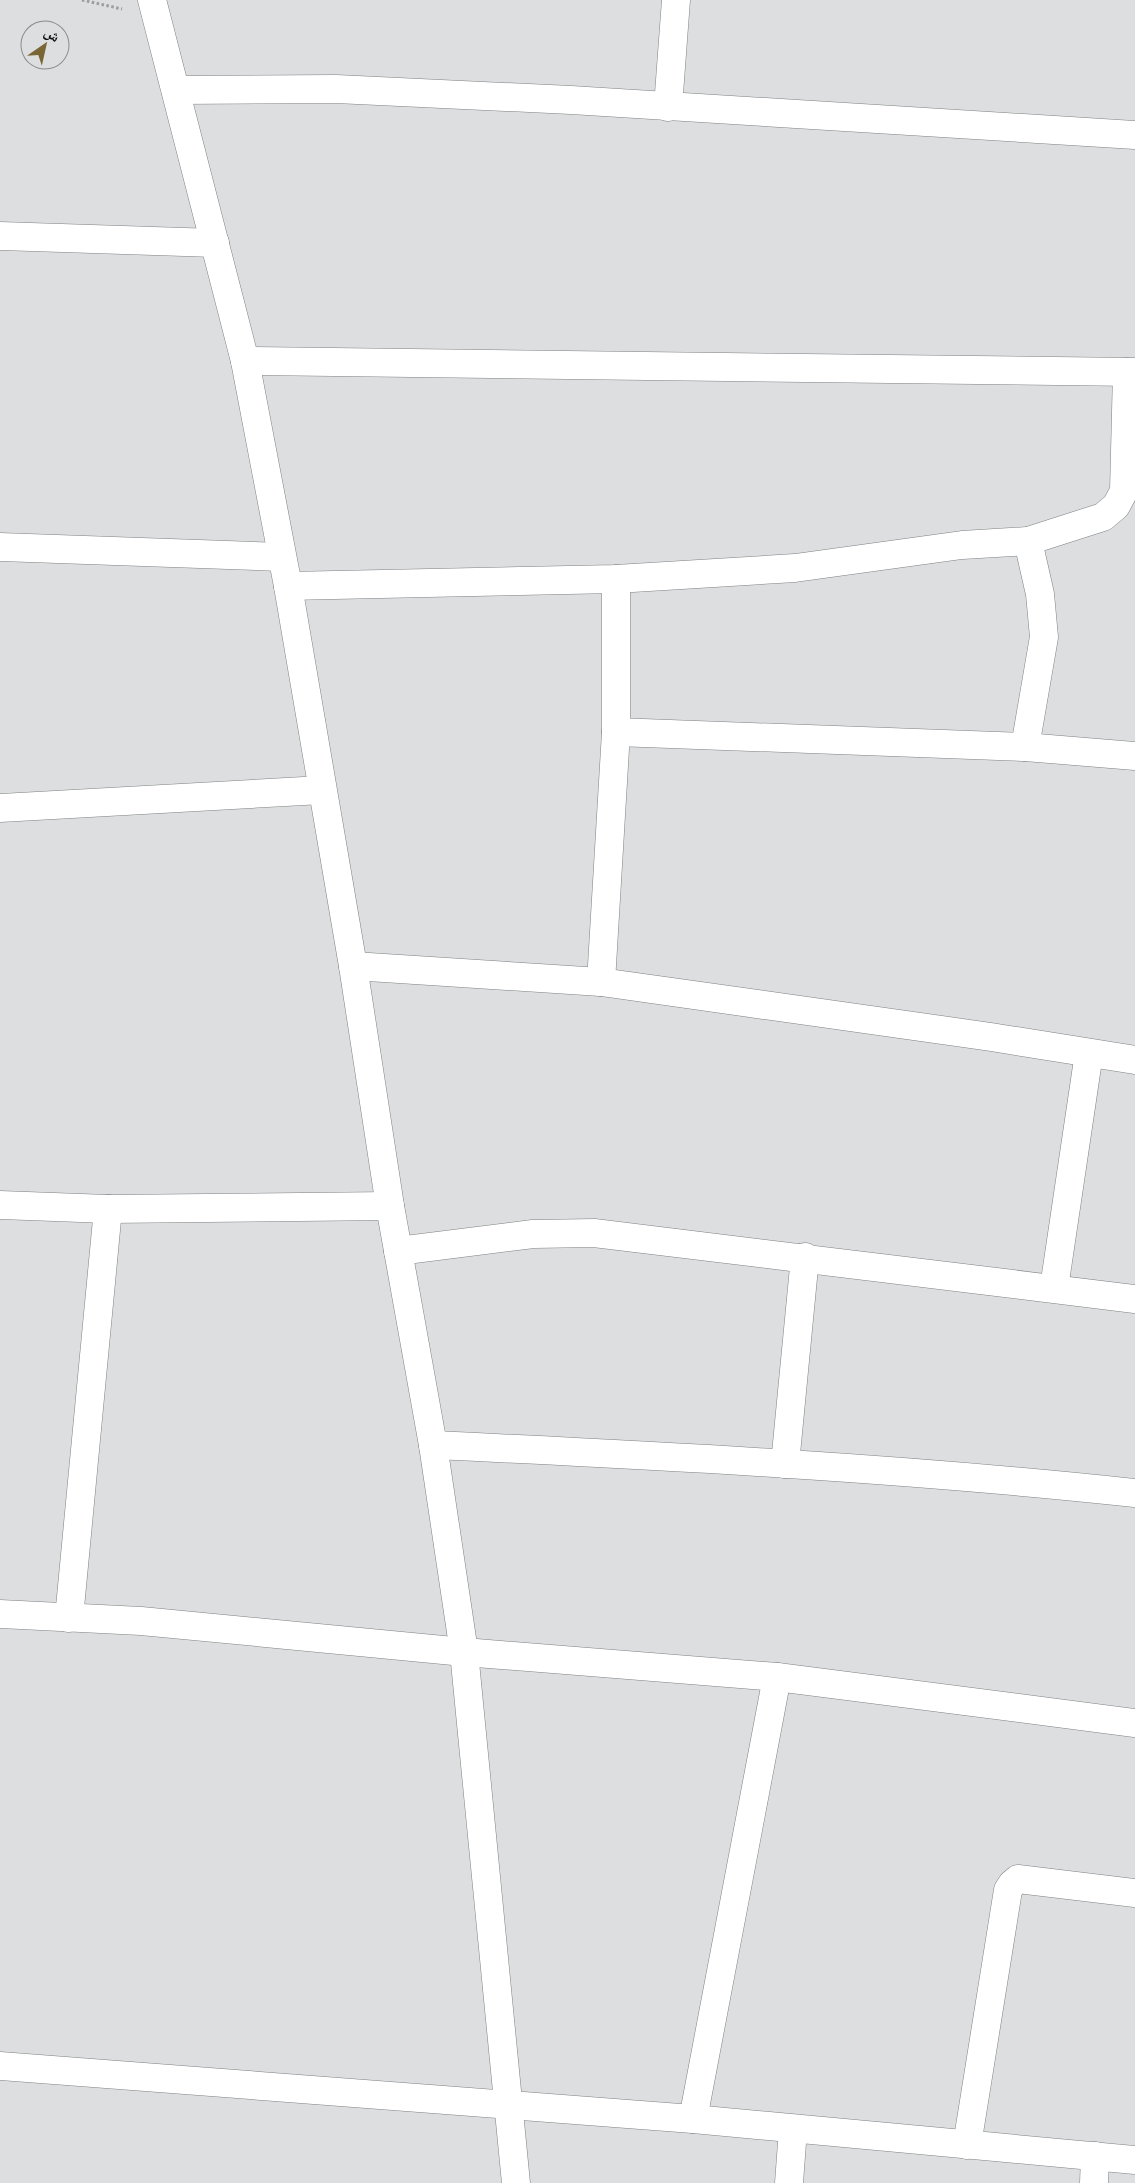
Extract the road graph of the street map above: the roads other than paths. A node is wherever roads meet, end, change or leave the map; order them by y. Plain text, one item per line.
1 (676, 0) edge
2 (153, 8) edge
3 (176, 90) junction
4 (668, 107) junction
5 (1135, 135) edge
6 (0, 236) edge
7 (215, 243) junction
8 (245, 361) junction
9 (1131, 372) edge
10 (1028, 540) junction
11 (0, 547) edge
12 (281, 557) junction
13 (616, 579) junction
14 (288, 586) junction
15 (616, 732) junction
16 (1025, 747) junction
17 (1135, 756) edge
18 (322, 790) junction
19 (0, 808) edge
20 (353, 966) junction
21 (601, 982) junction
22 (1089, 1053) junction
23 (1135, 1060) edge
24 (0, 1206) edge
25 (390, 1206) junction
26 (108, 1209) junction
27 (398, 1251) junction
28 (805, 1258) junction
29 (1054, 1288) junction
30 (1135, 1299) edge
31 (433, 1445) junction
32 (785, 1464) junction
33 (1135, 1493) edge
34 (0, 1614) edge
35 (70, 1618) junction
36 (464, 1652) junction
37 (777, 1677) junction
38 (1135, 1723) edge
39 (1135, 1894) edge
40 (0, 2066) edge
41 (508, 2104) junction
42 (693, 2119) junction
43 (793, 2129) junction
44 (966, 2145) junction
45 (1095, 2156) junction
46 (1135, 2160) edge
47 (516, 2183) edge
48 (789, 2183) edge
49 (1094, 2183) edge

1 - 4 street
2 - 3 street
3 - 4 street
3 - 7 street
4 - 5 street
6 - 7 street
7 - 8 street
8 - 9 street
8 - 12 street
9 - 10 street
10 - 13 street
10 - 16 street
11 - 12 street
12 - 14 street
13 - 14 street
13 - 15 street
14 - 18 street
15 - 16 street
15 - 21 street
16 - 17 street
18 - 19 street
18 - 20 street
20 - 21 street
20 - 25 street
21 - 22 street
22 - 23 street
22 - 29 street
24 - 26 street
25 - 26 street
25 - 27 street
26 - 35 street
27 - 28 street
27 - 31 street
28 - 29 street
28 - 32 street
29 - 30 street
31 - 32 street
31 - 36 street
32 - 33 street
34 - 35 street
35 - 36 street
36 - 37 street
36 - 41 street
37 - 38 street
37 - 42 street
39 - 44 street
40 - 41 street
41 - 42 street
41 - 47 street
42 - 43 street
43 - 44 street
43 - 48 street
44 - 45 street
45 - 46 street
45 - 49 street

